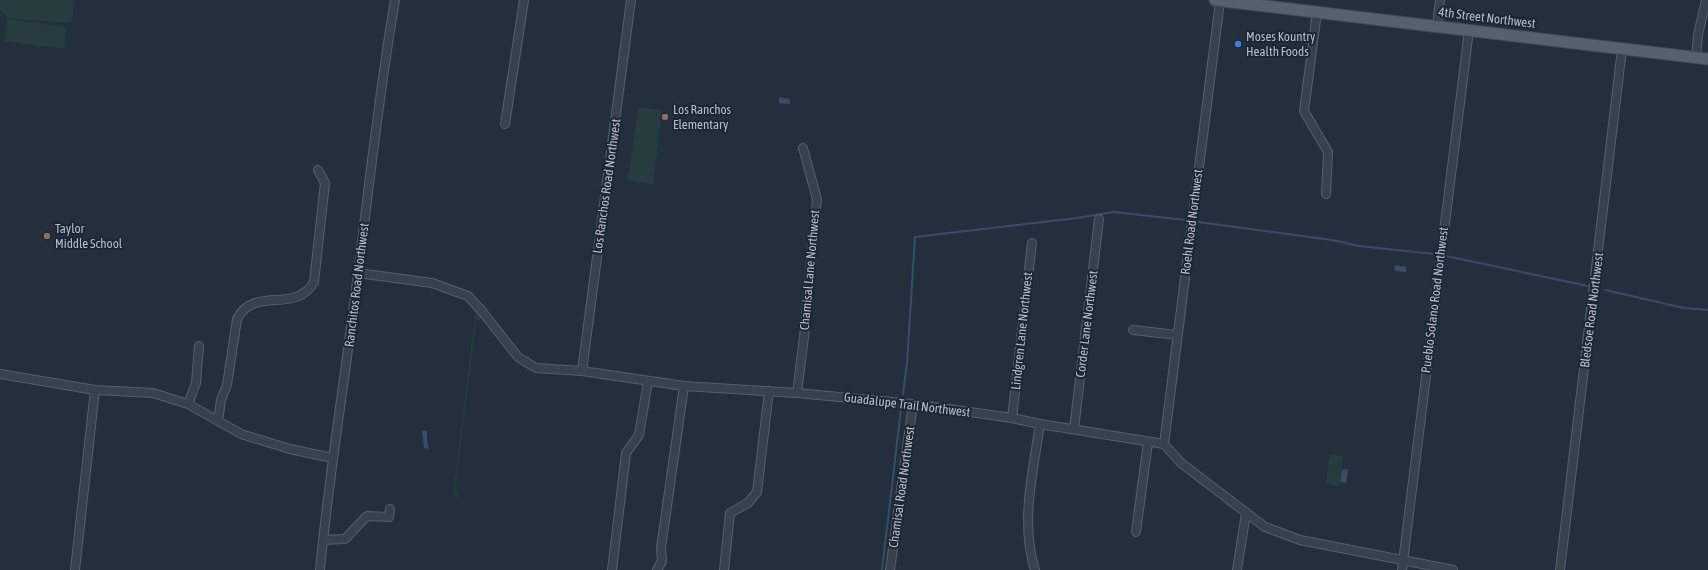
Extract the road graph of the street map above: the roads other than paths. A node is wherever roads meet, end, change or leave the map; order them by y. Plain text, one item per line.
1 (395, 0) edge
2 (524, 0) edge
3 (631, 0) edge
4 (1217, 0) edge
5 (1440, 0) edge
6 (1706, 0) edge
7 (1317, 12) junction
8 (1437, 26) junction
9 (1469, 30) junction
10 (1622, 49) junction
11 (1696, 58) junction
12 (1708, 59) edge
13 (505, 124) dead end
14 (803, 148) dead end
15 (318, 170) dead end
16 (1326, 194) dead end
17 (1099, 219) dead end
18 (1032, 243) dead end
19 (358, 273) junction
20 (1133, 330) dead end
21 (1178, 335) junction
22 (199, 346) dead end
23 (582, 371) junction
24 (0, 374) edge
25 (648, 381) junction
26 (684, 386) junction
27 (95, 390) junction
28 (769, 391) junction
29 (797, 393) junction
30 (188, 404) junction
31 (913, 404) junction
32 (1012, 418) junction
33 (218, 421) junction
34 (1040, 424) junction
35 (1074, 429) junction
36 (1148, 442) junction
37 (1164, 444) junction
38 (332, 458) junction
39 (390, 509) dead end
40 (1246, 513) junction
41 (1136, 532) dead end
42 (323, 540) junction
43 (1403, 560) junction
44 (75, 570) edge
45 (320, 570) edge
46 (612, 570) edge
47 (657, 570) edge
48 (724, 570) edge
49 (890, 570) edge
50 (1035, 570) edge
51 (1237, 570) edge
52 (1402, 570) edge
53 (1453, 570) edge
54 (1560, 570) edge

1 - 19 street, Ranchitos Road Northwest
2 - 13 street
3 - 23 street, Los Ranchos Road Northwest
4 - 7 main road, 4th Street Northwest
4 - 21 street, Roehl Road Northwest
5 - 8 street
6 - 11 street
7 - 8 main road, 4th Street Northwest
7 - 16 street
8 - 9 main road, 4th Street Northwest
9 - 10 main road, 4th Street Northwest
9 - 43 street, Pueblo Solano Road Northwest
10 - 11 main road, 4th Street Northwest
10 - 54 street, Bledsoe Road Northwest
11 - 12 main road, 4th Street Northwest
14 - 29 street, Chamisal Lane Northwest
15 - 33 street
17 - 35 street, Corder Lane Northwest
18 - 32 street, Lindgren Lane Northwest
19 - 23 street, Guadalupe Trail Northwest
19 - 38 street, Ranchitos Road Northwest
20 - 21 street
21 - 37 street, Roehl Road Northwest
22 - 30 street
23 - 25 street, Guadalupe Trail Northwest
24 - 27 street
25 - 26 street, Guadalupe Trail Northwest
25 - 46 street
26 - 28 street, Guadalupe Trail Northwest
26 - 47 street
27 - 30 street
27 - 44 street
28 - 29 street, Guadalupe Trail Northwest
28 - 48 street
29 - 31 street, Guadalupe Trail Northwest
30 - 33 street
31 - 32 street, Guadalupe Trail Northwest
31 - 49 street, Chamisal Road Northwest
32 - 34 street, Guadalupe Trail Northwest
33 - 38 street
34 - 35 street, Guadalupe Trail Northwest
34 - 50 street
35 - 36 street, Guadalupe Trail Northwest
36 - 37 street, Guadalupe Trail Northwest
36 - 41 street
37 - 40 street
38 - 42 street, Ranchitos Road Northwest
39 - 42 street
40 - 43 street
40 - 51 street
42 - 45 street, Ranchitos Road Northwest
43 - 52 street, Pueblo Solano Road Northwest
43 - 53 street

